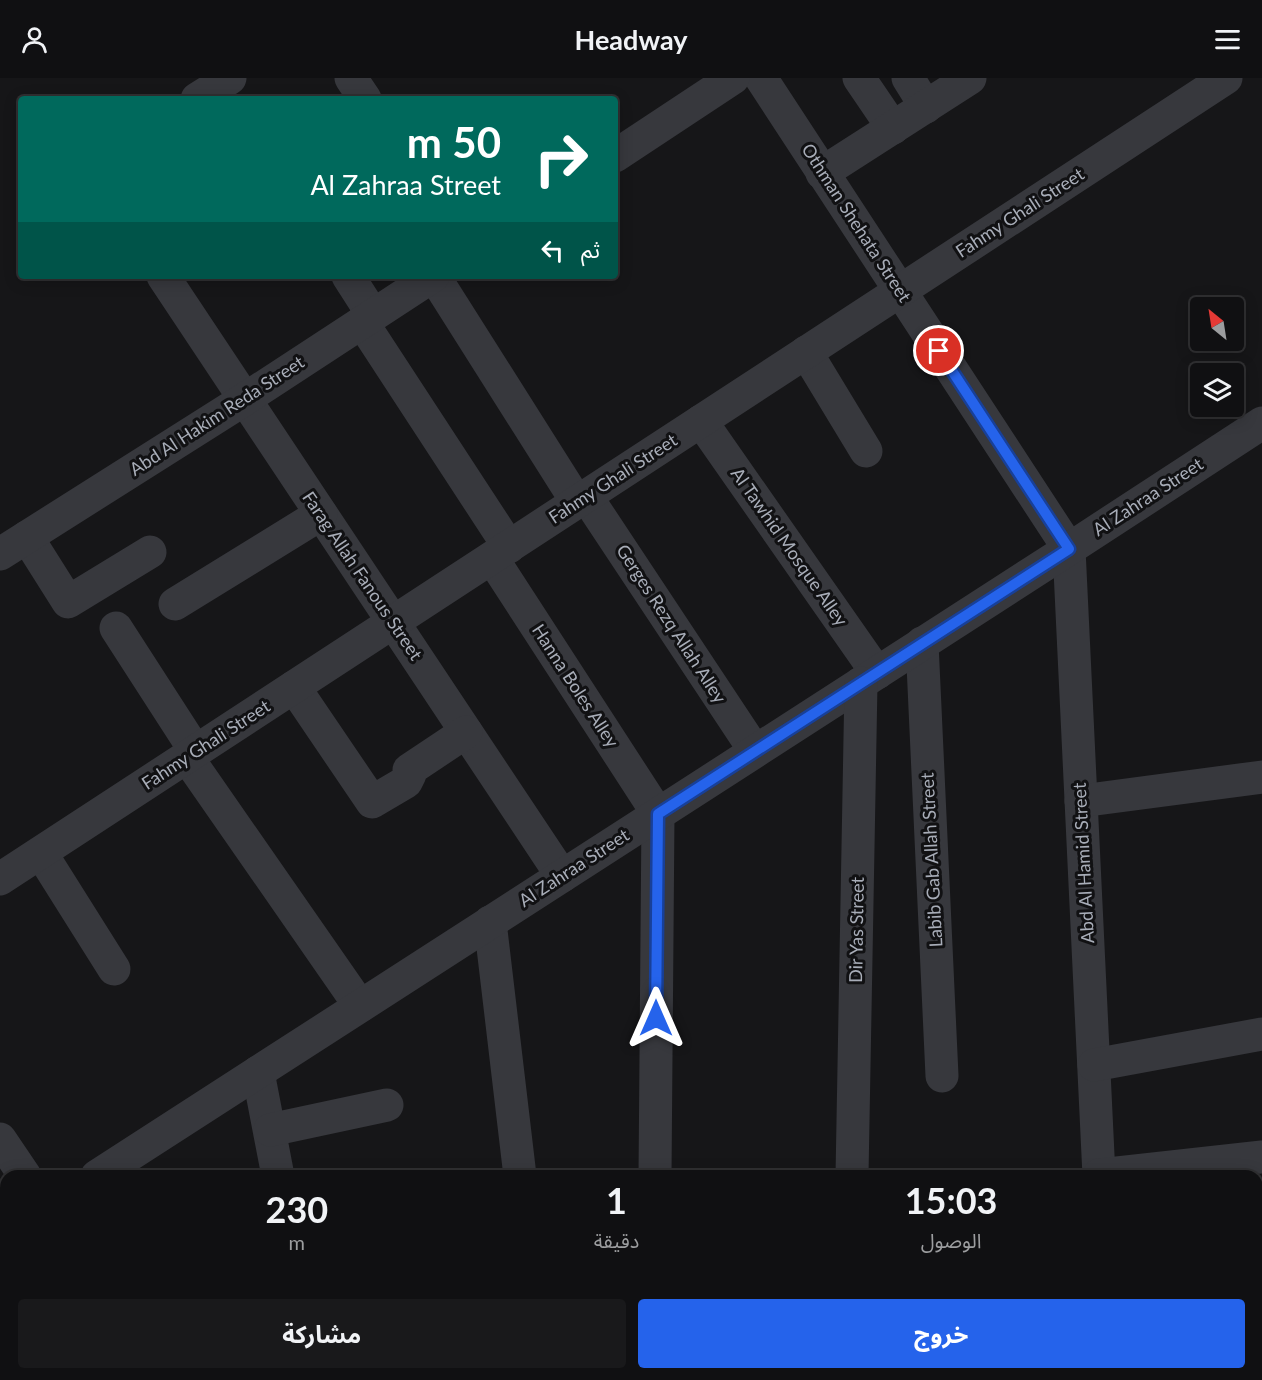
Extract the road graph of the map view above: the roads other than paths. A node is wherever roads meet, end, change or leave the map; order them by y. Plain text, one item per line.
1 (230, 78) edge
2 (351, 78) edge
3 (733, 78) edge
4 (761, 78) edge
5 (859, 78) edge
6 (908, 78) edge
7 (970, 78) edge
8 (1226, 78) edge
9 (202, 96) edge
10 (363, 96) edge
11 (926, 107) junction
12 (893, 128) junction
13 (618, 154) edge
14 (822, 173) junction
15 (165, 279) edge
16 (349, 279) edge
17 (429, 279) edge
18 (436, 279) edge
19 (900, 291) junction
20 (368, 319) junction
21 (806, 352) junction
22 (245, 399) junction
23 (701, 421) junction
24 (1262, 423) edge
25 (866, 451) dead end
26 (582, 499) junction
27 (321, 514) junction
28 (27, 537) junction
29 (1069, 549) junction
30 (150, 552) dead end
31 (500, 552) junction
32 (0, 554) edge
33 (175, 604) dead end
34 (393, 622) junction
35 (116, 628) dead end
36 (922, 644) junction
37 (869, 678) junction
38 (294, 687) junction
39 (466, 732) junction
40 (755, 751) junction
41 (191, 754) junction
42 (1262, 777) edge
43 (1081, 801) junction
44 (658, 814) junction
45 (41, 853) junction
46 (562, 876) junction
47 (0, 879) edge
48 (490, 922) junction
49 (114, 969) dead end
50 (360, 1006) junction
51 (1262, 1034) edge
52 (1094, 1065) junction
53 (258, 1072) junction
54 (942, 1076) dead end
55 (387, 1105) dead end
56 (270, 1130) junction
57 (0, 1139) edge
58 (1262, 1157) edge
59 (21, 1170) edge
60 (106, 1170) edge
61 (277, 1170) edge
62 (519, 1170) edge
63 (655, 1170) edge
64 (852, 1170) edge
65 (1100, 1170) edge
66 (1151, 1170) edge

1 - 9 street
2 - 10 street
3 - 13 street
4 - 14 street, Othman Shehata Street
5 - 12 street
6 - 11 street
7 - 11 street
8 - 19 street, Fahmy Ghali Street
11 - 12 street
12 - 14 street
14 - 19 street, Othman Shehata Street
15 - 22 street, Farag Allah Fanous Street
16 - 20 street, Hanna Boles Alley
17 - 20 street, Abd Al Hakim Reda Street
18 - 26 street, Gerges Rezq Allah Alley
19 - 21 street, Fahmy Ghali Street
19 - 29 street, Othman Shehata Street
20 - 22 street, Abd Al Hakim Reda Street
20 - 31 street, Hanna Boles Alley
21 - 23 street, Fahmy Ghali Street
21 - 25 street
22 - 27 street, Farag Allah Fanous Street
22 - 28 street, Abd Al Hakim Reda Street
23 - 26 street, Fahmy Ghali Street
23 - 37 street, Al Tawhid Mosque Alley
24 - 29 street, Al Zahraa Street
26 - 31 street, Fahmy Ghali Street
26 - 40 street, Gerges Rezq Allah Alley
27 - 33 street
27 - 34 street, Farag Allah Fanous Street
28 - 30 street
28 - 32 street, Abd Al Hakim Reda Street
29 - 36 street, Al Zahraa Street
29 - 43 street, Abd Al Hamid Street
31 - 34 street, Fahmy Ghali Street
31 - 44 street, Hanna Boles Alley
34 - 38 street, Fahmy Ghali Street
34 - 39 street, Farag Allah Fanous Street
35 - 41 street
36 - 37 street, Al Zahraa Street
36 - 54 street, Labib Gab Allah Street
37 - 40 street, Al Zahraa Street
37 - 64 street, Dir Yas Street
38 - 39 street
38 - 41 street, Fahmy Ghali Street
39 - 46 street, Farag Allah Fanous Street
40 - 44 street, Al Zahraa Street
41 - 45 street, Fahmy Ghali Street
41 - 50 street
42 - 43 street
43 - 52 street, Abd Al Hamid Street
44 - 46 street, Al Zahraa Street
44 - 63 street
45 - 47 street, Fahmy Ghali Street
45 - 49 street
46 - 48 street, Al Zahraa Street
48 - 50 street, Al Zahraa Street
48 - 62 street
50 - 53 street, Al Zahraa Street
51 - 52 street
52 - 65 street, Abd Al Hamid Street
53 - 56 street
53 - 60 street, Al Zahraa Street
55 - 56 street
56 - 61 street
57 - 59 street
58 - 66 street

